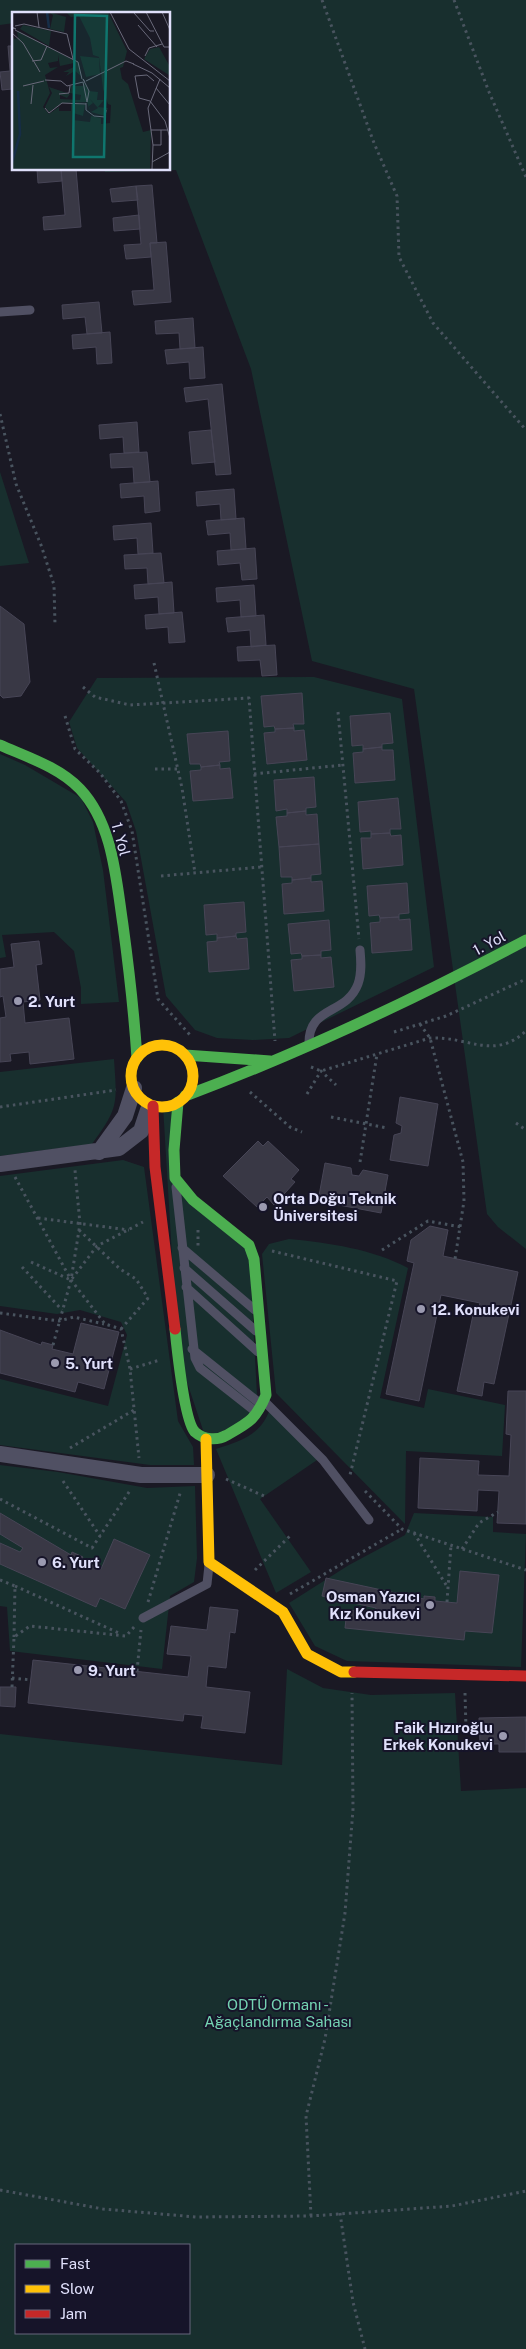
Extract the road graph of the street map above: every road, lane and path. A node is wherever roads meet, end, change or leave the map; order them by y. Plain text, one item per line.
1 (322, 0) edge
2 (454, 0) edge
3 (526, 177) edge
4 (30, 310) dead end
5 (0, 312) edge
6 (0, 414) edge
7 (526, 430) edge
8 (55, 625) dead end
9 (154, 663) dead end
10 (82, 687) dead end
11 (163, 703) junction
12 (338, 712) dead end
13 (0, 745) edge
14 (343, 765) junction
15 (155, 769) dead end
16 (178, 769) junction
17 (254, 774) junction
18 (260, 867) junction
19 (195, 874) junction
20 (161, 876) dead end
21 (526, 940) edge
22 (360, 950) joint
23 (526, 979) edge
24 (132, 992) junction
25 (146, 1015) dead end
26 (420, 1024) junction
27 (155, 1030) dead end
28 (526, 1031) edge
29 (392, 1032) dead end
30 (430, 1038) junction
31 (164, 1045) junction
32 (309, 1046) junction
33 (377, 1054) junction
34 (185, 1055) junction
35 (137, 1058) junction
36 (276, 1061) junction
37 (303, 1064) dead end
38 (321, 1071) junction
39 (336, 1085) dead end
40 (134, 1088) junction
41 (247, 1089) dead end
42 (307, 1094) dead end
43 (182, 1099) junction
44 (152, 1105) junction
45 (0, 1108) edge
46 (331, 1117) dead end
47 (516, 1123) dead end
48 (366, 1124) junction
49 (387, 1128) dead end
50 (526, 1130) edge
51 (302, 1132) dead end
52 (99, 1152) junction
53 (74, 1155) junction
54 (360, 1162) dead end
55 (4, 1164) edge
56 (175, 1178) junction
57 (202, 1208) junction
58 (161, 1212) junction
59 (37, 1218) junction
60 (80, 1224) junction
61 (461, 1227) junction
62 (78, 1230) junction
63 (129, 1230) junction
64 (249, 1245) junction
65 (97, 1246) junction
66 (182, 1248) junction
67 (382, 1250) dead end
68 (456, 1258) dead end
69 (31, 1262) dead end
70 (22, 1267) dead end
71 (184, 1268) junction
72 (211, 1272) junction
73 (169, 1278) junction
74 (71, 1280) junction
75 (186, 1287) junction
76 (148, 1298) junction
77 (62, 1310) junction
78 (0, 1313) edge
79 (258, 1313) junction
80 (59, 1322) junction
81 (105, 1324) junction
82 (121, 1328) junction
83 (260, 1334) junction
84 (53, 1345) dead end
85 (178, 1355) junction
86 (262, 1356) junction
87 (130, 1369) junction
88 (261, 1406) junction
89 (134, 1410) junction
90 (206, 1438) junction
91 (0, 1454) edge
92 (50, 1460) junction
93 (207, 1472) junction
94 (140, 1475) junction
95 (185, 1475) junction
96 (350, 1476) dead end
97 (264, 1496) dead end
98 (0, 1499) edge
99 (498, 1512) dead end
100 (370, 1520) dead end
101 (414, 1533) junction
102 (290, 1535) dead end
103 (100, 1536) junction
104 (451, 1546) junction
105 (462, 1549) junction
106 (209, 1562) junction
107 (526, 1570) edge
108 (0, 1580) edge
109 (241, 1584) junction
110 (15, 1586) junction
111 (448, 1588) junction
112 (447, 1602) dead end
113 (271, 1604) junction
114 (143, 1618) junction
115 (126, 1636) junction
116 (14, 1637) junction
117 (137, 1671) dead end
118 (342, 1672) junction
119 (465, 1675) junction
120 (526, 1676) edge
121 (12, 1678) junction
122 (31, 1680) dead end
123 (12, 1687) dead end
124 (479, 1729) dead end
125 (0, 2190) edge
126 (526, 2191) edge
127 (340, 2213) junction
128 (311, 2216) junction
129 (365, 2349) edge

1 - 7 path
2 - 3 path
4 - 5 lane
6 - 8 path
9 - 11 path
10 - 11 path
11 - 16 path
11 - 17 path
12 - 14 path
13 - 24 street, 1. Yol
14 - 17 path
14 - 22 path
15 - 16 path
16 - 19 path
17 - 18 path
18 - 19 path
18 - 36 path
19 - 20 path
21 - 32 street, 1. Yol
22 - 32 lane
23 - 26 path
24 - 25 street
24 - 35 street, 1. Yol
26 - 29 path
26 - 30 path
27 - 31 street
28 - 30 path
30 - 33 path
30 - 61 path
31 - 34 street
31 - 35 street
32 - 36 street, 1. Yol
33 - 38 path
33 - 48 path
34 - 36 street
34 - 43 street
35 - 40 street
36 - 43 street, 1. Yol
37 - 38 path
38 - 39 path
38 - 42 path
40 - 44 street
40 - 45 path
40 - 52 street
41 - 51 path
43 - 44 street
43 - 56 street
44 - 52 street
44 - 58 street
46 - 48 path
47 - 50 path
48 - 49 path
48 - 54 path
52 - 53 street
53 - 55 street
53 - 60 path
55 - 59 path
56 - 57 street
56 - 66 lane
57 - 64 street
57 - 72 path
58 - 63 path
58 - 73 street
59 - 60 path
59 - 74 path
60 - 62 path
60 - 63 path
61 - 67 path
61 - 68 path
62 - 65 path
62 - 74 path
63 - 65 path
64 - 79 street
64 - 96 path
65 - 74 path
65 - 76 path
66 - 71 lane
66 - 72 lane
69 - 74 path
70 - 77 path
71 - 75 lane
71 - 83 lane
72 - 79 lane
73 - 76 path
73 - 85 street
74 - 77 path
74 - 81 path
75 - 86 lane
75 - 88 lane
76 - 82 path
77 - 80 path
78 - 80 path
79 - 83 street
80 - 81 path
80 - 84 path
81 - 82 path
82 - 87 path
83 - 86 street
85 - 87 path
85 - 90 street
86 - 88 street
87 - 89 path
88 - 90 street
88 - 100 lane
89 - 92 path
89 - 94 path
90 - 93 street
91 - 92 street
92 - 94 street
92 - 103 path
93 - 95 street
93 - 97 path
93 - 106 street
94 - 95 street
94 - 103 path
95 - 114 path
98 - 103 path
99 - 105 path
101 - 104 path
101 - 111 path
101 - 113 path
102 - 109 path
104 - 105 path
104 - 111 path
105 - 107 path
106 - 109 street
106 - 114 lane
108 - 110 path
109 - 113 street
110 - 115 path
110 - 116 path
111 - 112 path
113 - 118 street
114 - 115 path
114 - 117 path
115 - 116 path
116 - 121 path
118 - 119 street
118 - 128 path
119 - 120 street
119 - 124 path
121 - 122 path
121 - 123 path
125 - 128 path
126 - 127 path
127 - 128 path
127 - 129 path

